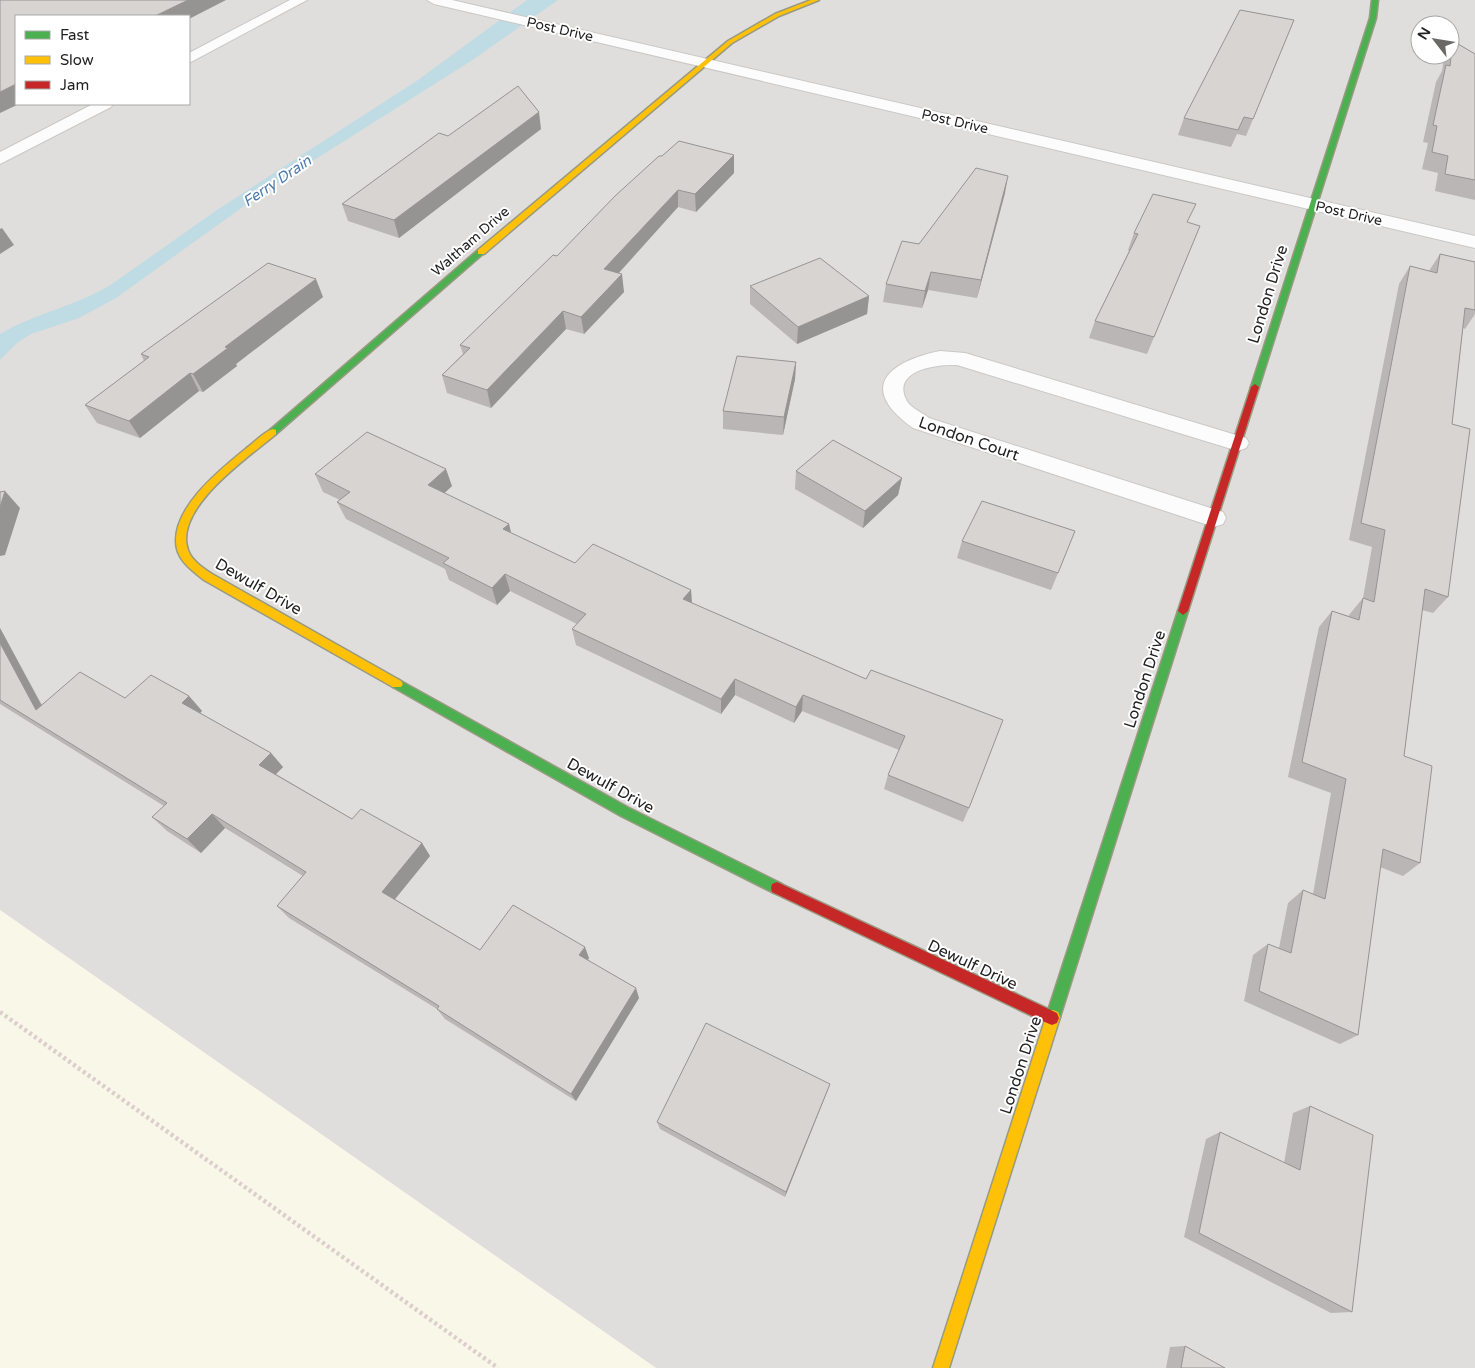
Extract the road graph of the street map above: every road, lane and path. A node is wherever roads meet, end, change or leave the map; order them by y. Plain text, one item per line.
1 (300, 0) edge
2 (434, 0) edge
3 (816, 0) edge
4 (1375, 0) edge
5 (190, 58) edge
6 (705, 62) junction
7 (103, 105) edge
8 (0, 159) edge
9 (1313, 204) junction
10 (1475, 242) edge
11 (1238, 442) junction
12 (1214, 518) junction
13 (180, 542) joint
14 (0, 1012) edge
15 (1052, 1018) junction
16 (498, 1368) edge
17 (941, 1368) edge

1 - 5 street
2 - 6 street, Post Drive
3 - 6 street, Waltham Drive
4 - 9 street, London Drive
6 - 9 street, Post Drive
6 - 13 street, Waltham Drive
7 - 8 street
9 - 10 street, Post Drive
9 - 11 street, London Drive
11 - 12 street, London Drive
11 - 12 street, London Court
12 - 15 street, London Drive
13 - 15 street, Dewulf Drive
14 - 16 path
15 - 17 street, London Drive

